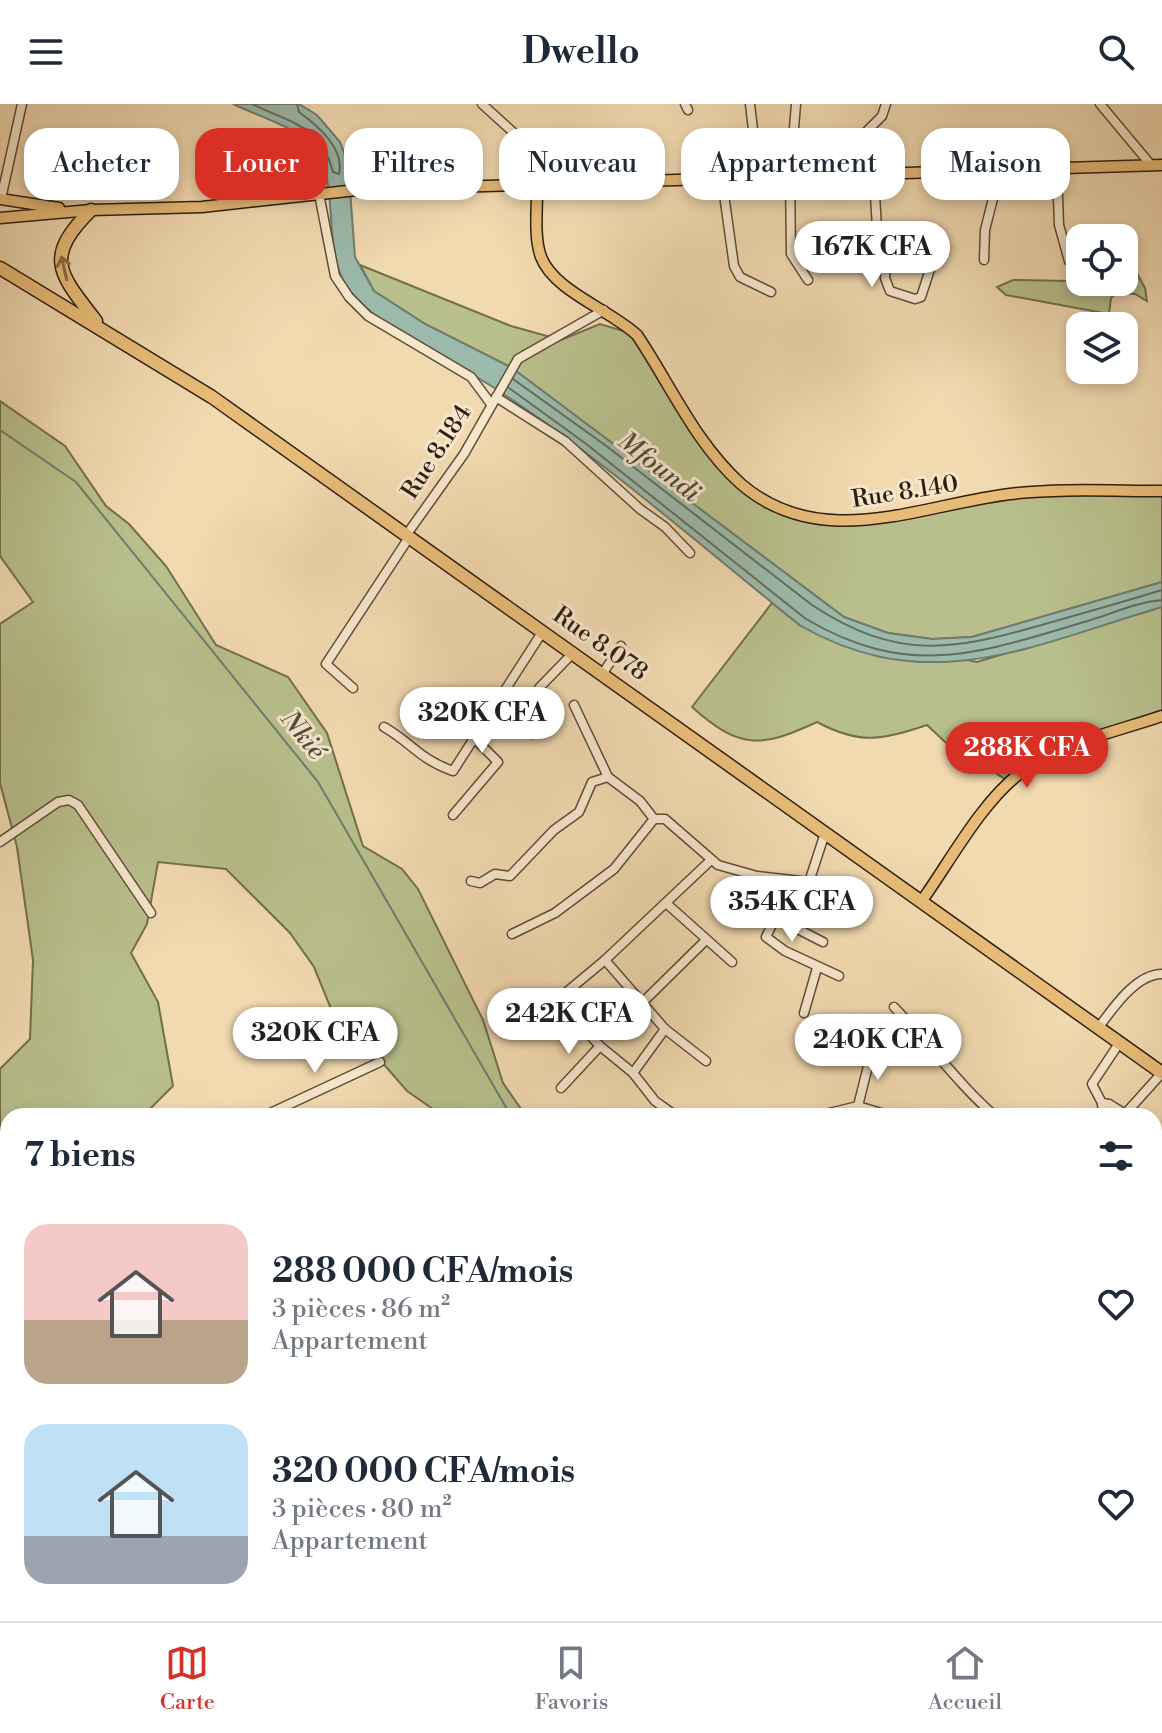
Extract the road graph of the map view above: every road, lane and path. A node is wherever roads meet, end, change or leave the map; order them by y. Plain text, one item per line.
1 (22, 104) edge
2 (482, 104) edge
3 (750, 104) edge
4 (796, 104) edge
5 (886, 104) edge
6 (1100, 104) edge
7 (508, 128) edge
8 (753, 128) edge
9 (795, 128) edge
10 (870, 128) edge
11 (1157, 165) edge
12 (1070, 169) edge
13 (499, 183) edge
14 (328, 192) edge
15 (0, 199) edge
16 (262, 200) edge
17 (323, 200) edge
18 (542, 200) edge
19 (725, 200) edge
20 (790, 200) edge
21 (876, 200) edge
22 (993, 200) edge
23 (1058, 200) edge
24 (91, 210) junction
25 (77, 211) junction
26 (0, 218) edge
27 (937, 248) dead end
28 (1066, 250) edge
29 (984, 260) dead end
30 (0, 268) edge
31 (808, 280) dead end
32 (771, 292) dead end
33 (605, 310) junction
34 (100, 327) junction
35 (496, 397) junction
36 (1162, 491) edge
37 (408, 535) junction
38 (690, 553) dead end
39 (543, 631) junction
40 (621, 646) dead end
41 (573, 653) junction
42 (603, 673) junction
43 (353, 688) dead end
44 (574, 705) dead end
45 (1162, 716) edge
46 (384, 727) dead end
47 (532, 734) dead end
48 (473, 737) junction
49 (608, 777) junction
50 (453, 815) dead end
51 (654, 819) junction
52 (825, 833) junction
53 (0, 842) edge
54 (711, 860) junction
55 (471, 881) dead end
56 (793, 881) junction
57 (809, 882) junction
58 (921, 902) junction
59 (666, 903) junction
60 (151, 913) dead end
61 (774, 917) junction
62 (798, 917) dead end
63 (512, 934) dead end
64 (705, 941) junction
65 (823, 942) dead end
66 (605, 960) junction
67 (732, 962) dead end
68 (817, 968) junction
69 (1162, 974) edge
70 (839, 976) dead end
71 (557, 1000) junction
72 (642, 1003) junction
73 (894, 1007) dead end
74 (804, 1013) dead end
75 (532, 1020) dead end
76 (1099, 1027) junction
77 (665, 1029) junction
78 (1120, 1042) junction
79 (600, 1046) junction
80 (872, 1050) dead end
81 (706, 1061) dead end
82 (380, 1062) dead end
83 (633, 1073) junction
84 (1162, 1073) edge
85 (561, 1088) dead end
86 (1102, 1103) junction
87 (858, 1106) junction
88 (284, 1108) edge
89 (665, 1108) edge
90 (850, 1108) edge
91 (865, 1108) edge
92 (985, 1108) edge
93 (1102, 1108) edge
94 (1112, 1108) edge
95 (1130, 1108) edge

1 - 15 street
2 - 7 street
3 - 8 street
4 - 9 street
5 - 10 street
6 - 11 street
11 - 12 main road
13 - 14 main road
15 - 25 main road
16 - 24 main road
17 - 35 street
18 - 33 main road, Rue 8.140
19 - 32 street
20 - 31 street
21 - 27 street
22 - 29 street
23 - 28 street
24 - 25 main road
34 -> 24 highway
25 - 26 main road
30 - 34 highway, Rue 8.078
33 - 35 street, Rue 8.184
33 - 36 main road, Rue 8.140
34 - 37 highway, Rue 8.078
35 - 37 street, Rue 8.184
35 - 38 street
37 - 39 highway, Rue 8.078
37 - 43 street, Rue 8.184
39 - 41 highway, Rue 8.078
39 - 48 street
40 - 42 street
41 - 42 highway, Rue 8.078
41 - 47 street
42 - 52 highway, Rue 8.078
44 - 49 street
45 - 58 main road
46 - 48 street
48 - 50 street
49 - 51 street
49 - 55 street
51 - 54 street
51 - 63 street
52 - 57 street
52 - 58 highway, Rue 8.078
53 - 60 street
54 - 56 street
54 - 59 street
56 - 57 street
56 - 61 street
57 - 62 street
58 - 76 highway, Rue 8.078
59 - 64 street
59 - 66 street
61 - 65 street
61 - 68 street
64 - 67 street
64 - 72 street
66 - 71 street
66 - 72 street
68 - 70 street
68 - 74 street
69 - 76 street
71 - 75 street
71 - 79 street
72 - 77 street
73 - 92 street
76 - 78 highway, Rue 8.078
77 - 81 street
77 - 83 street
78 - 84 highway, Rue 8.078
78 - 86 street
79 - 83 street
79 - 85 street
80 - 87 street
82 - 88 street
83 - 89 street
84 - 95 street
86 - 93 street
86 - 94 street
87 - 90 street
87 - 91 street

